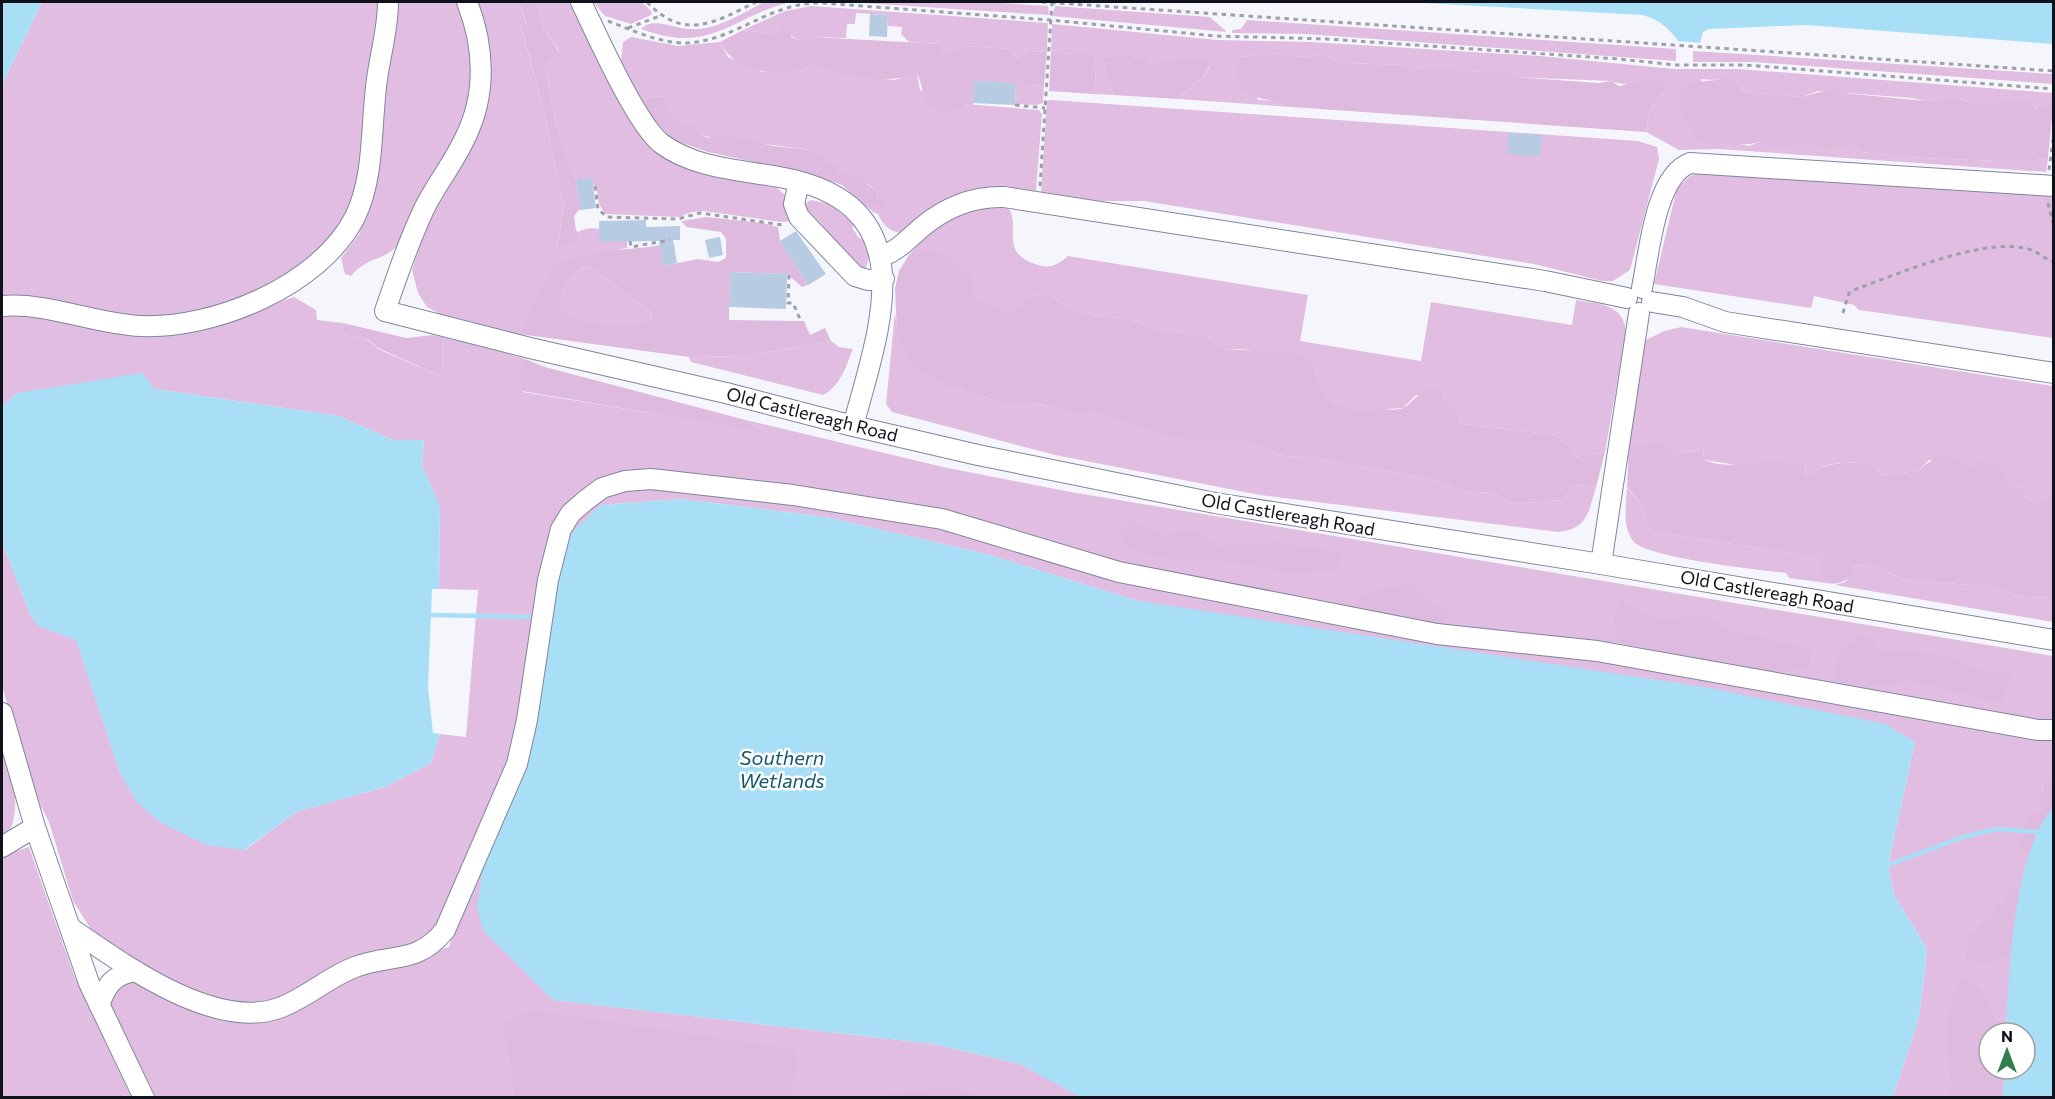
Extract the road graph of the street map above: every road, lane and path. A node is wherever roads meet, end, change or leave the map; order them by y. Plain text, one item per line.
1 (388, 2) edge
2 (467, 2) edge
3 (647, 2) edge
4 (756, 2) edge
5 (1042, 2) edge
6 (1052, 2) edge
7 (584, 8) edge
8 (660, 16) junction
9 (1050, 20) junction
10 (628, 28) junction
11 (2054, 71) edge
12 (2054, 88) edge
13 (1015, 105) dead end
14 (1045, 108) junction
15 (2054, 134) edge
16 (799, 182) junction
17 (2050, 185) edge
18 (595, 186) dead end
19 (1039, 201) junction
20 (786, 225) dead end
21 (2054, 227) edge
22 (670, 240) dead end
23 (630, 241) dead end
24 (881, 257) junction
25 (2054, 262) edge
26 (789, 275) dead end
27 (884, 279) junction
28 (1640, 300) junction
29 (2, 306) edge
30 (1843, 313) dead end
31 (802, 318) dead end
32 (2054, 373) edge
33 (853, 426) junction
34 (1600, 564) junction
35 (2054, 640) edge
36 (2, 713) edge
37 (2054, 730) edge
38 (35, 827) junction
39 (2, 847) edge
40 (72, 929) junction
41 (136, 971) junction
42 (99, 1005) junction
43 (144, 1098) edge

1 - 29 street
2 - 33 street, Old Castlereagh Road
3 - 8 path
4 - 8 path
5 - 6 path
6 - 9 path
6 - 11 path
7 - 10 path
7 - 16 street
8 - 10 path
9 - 10 path
9 - 12 path
9 - 14 path
13 - 14 path
14 - 19 path
15 - 17 path
16 - 24 street
16 - 27 street
17 - 21 path
17 - 28 street
18 - 20 path
19 - 24 street
19 - 28 street
22 - 23 path
24 - 27 street
25 - 30 path
26 - 31 path
27 - 33 street
28 - 32 street
28 - 34 street
33 - 34 street, Old Castlereagh Road
34 - 35 street, Old Castlereagh Road
36 - 38 street
37 - 41 street
38 - 39 street
38 - 40 street
40 - 41 street
40 - 42 street
41 - 42 street
42 - 43 street

